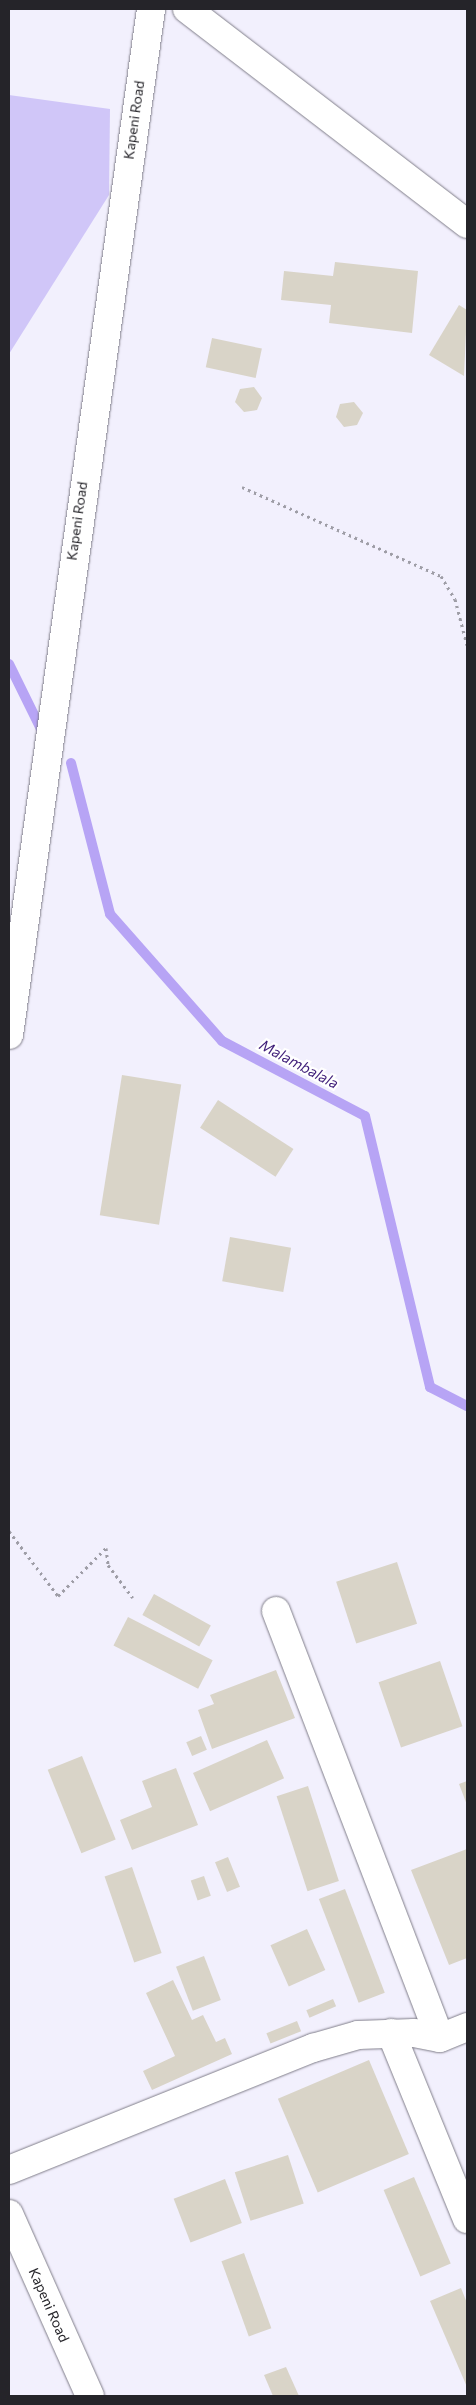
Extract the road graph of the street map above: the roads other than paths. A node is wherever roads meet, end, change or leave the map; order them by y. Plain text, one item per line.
1 (151, 9) edge
2 (188, 9) edge
3 (467, 224) edge
4 (10, 1019) edge
5 (276, 1612) dead end
6 (467, 2027) edge
7 (391, 2033) junction
8 (440, 2038) junction
9 (9, 2170) edge
10 (9, 2214) edge
11 (467, 2218) edge
12 (90, 2396) edge

1 - 4 street, Kapeni Road
2 - 3 street
5 - 8 street
6 - 8 street
7 - 8 street
7 - 9 street
7 - 11 street
10 - 12 street, Kapeni Road

